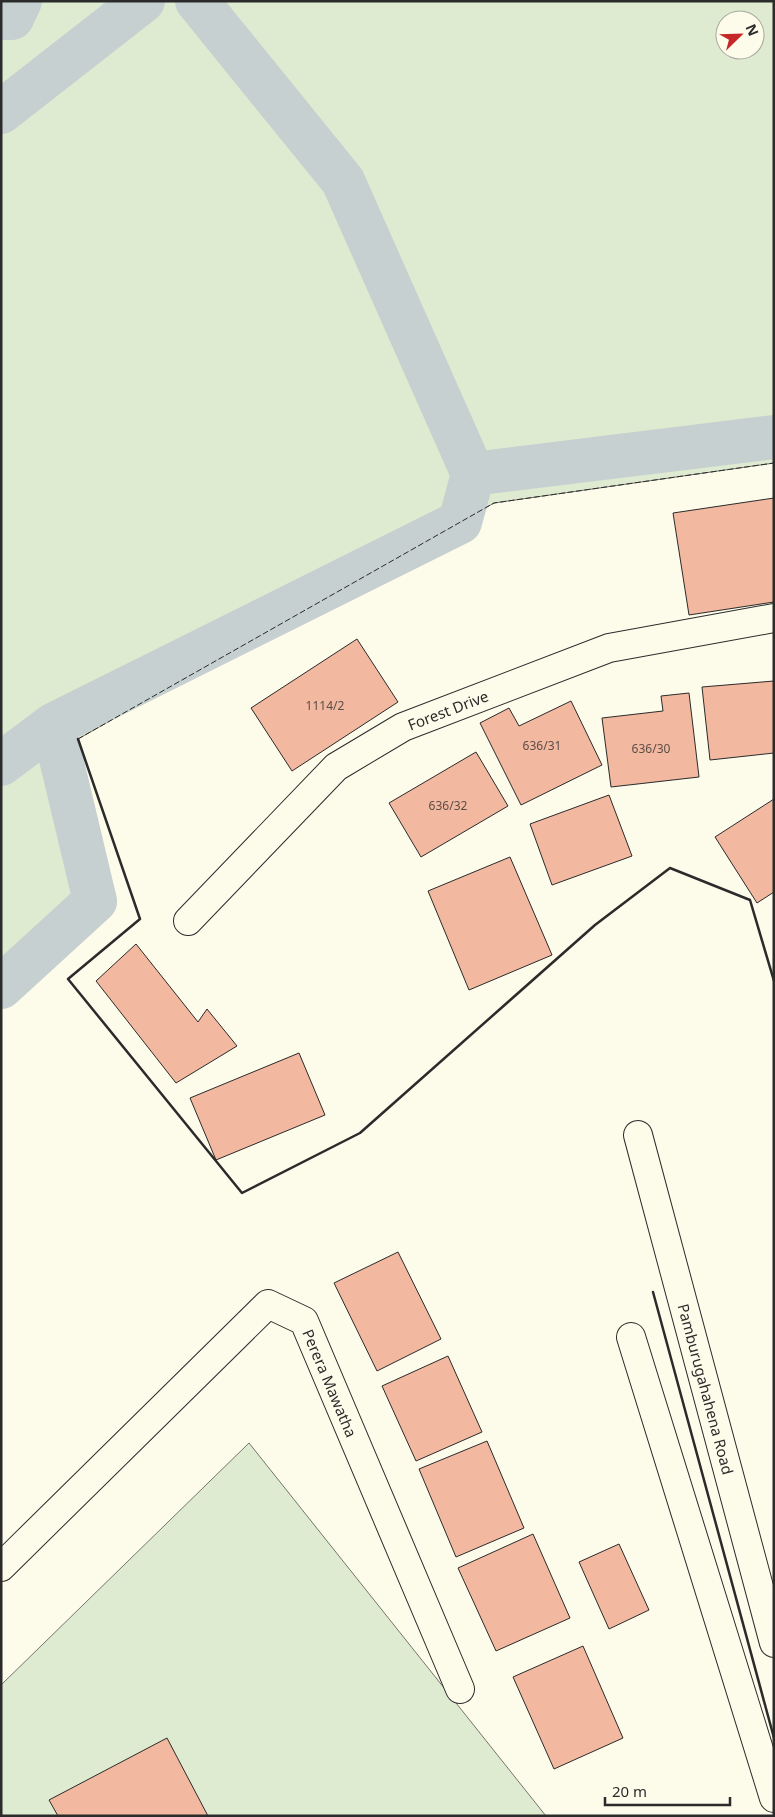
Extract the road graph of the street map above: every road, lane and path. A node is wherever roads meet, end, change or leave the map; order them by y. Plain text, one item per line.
1 (774, 618) edge
2 (188, 921) dead end
3 (638, 1135) dead end
4 (631, 1338) dead end
5 (1, 1567) edge
6 (774, 1643) edge
7 (460, 1689) dead end
8 (774, 1798) edge

1 - 2 street, Forest Drive
3 - 6 street, Pamburugahahena Road
4 - 8 street
5 - 7 street, Perera Mawatha

